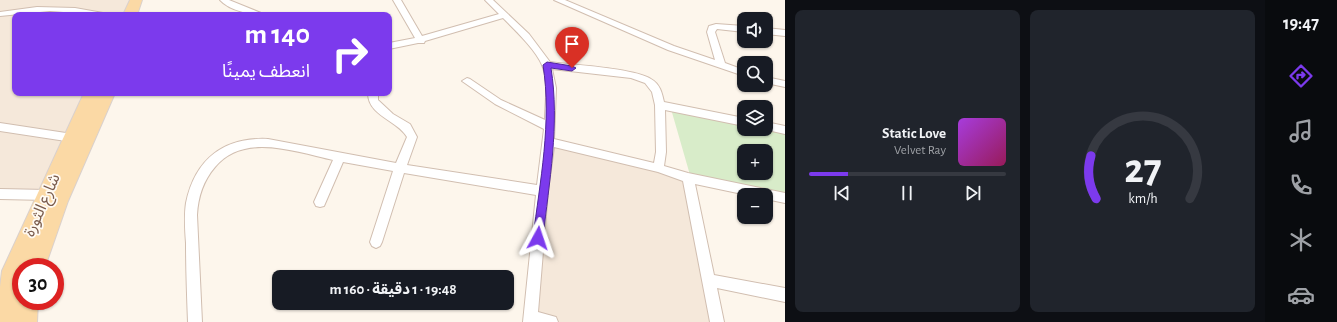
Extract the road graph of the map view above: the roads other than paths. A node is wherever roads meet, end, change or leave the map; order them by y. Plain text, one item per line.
1 (136, 0) edge
2 (146, 0) edge
3 (224, 0) edge
4 (397, 0) edge
5 (489, 0) edge
6 (558, 0) edge
7 (18, 12) edge
8 (81, 12) edge
9 (131, 12) edge
10 (141, 12) edge
11 (253, 12) edge
12 (12, 13) edge
13 (0, 14) edge
14 (504, 15) junction
15 (737, 28) edge
16 (773, 32) edge
17 (785, 33) edge
18 (421, 41) junction
19 (392, 46) edge
20 (547, 65) junction
21 (721, 66) junction
22 (737, 71) edge
23 (467, 81) dead end
24 (773, 81) edge
25 (785, 84) edge
26 (91, 96) edge
27 (105, 96) edge
28 (373, 96) edge
29 (660, 105) junction
30 (737, 121) edge
31 (0, 127) edge
32 (549, 127) junction
33 (773, 127) edge
34 (785, 130) edge
35 (78, 139) junction
36 (550, 142) junction
37 (340, 157) junction
38 (400, 168) junction
39 (658, 168) junction
40 (688, 178) junction
41 (542, 191) junction
42 (0, 194) edge
43 (47, 195) junction
44 (785, 198) edge
45 (320, 202) dead end
46 (376, 242) dead end
47 (37, 258) edge
48 (6, 272) edge
49 (708, 280) junction
50 (785, 295) edge
51 (26, 310) edge
52 (530, 319) edge
53 (7, 322) edge
54 (25, 322) edge
55 (195, 322) edge
56 (551, 322) edge
57 (717, 322) edge

1 - 9 main road
2 - 10 main road
3 - 11 street
4 - 18 street
5 - 14 street
6 - 21 street
7 - 8 street
12 - 13 street
14 - 18 street
14 - 20 street
15 - 21 street
16 - 17 street
18 - 19 street
20 - 29 street
20 - 32 street
21 - 22 street
23 - 32 street
24 - 25 street
26 - 35 main road, شارع الثورة
27 - 35 main road, شارع الثورة
28 - 38 street
29 - 30 street
29 - 39 street
31 - 35 street
32 - 36 street
33 - 34 street
35 - 43 main road, شارع الثورة
35 - 47 main road, شارع الثورة
36 - 39 street
36 - 41 street
37 - 38 street
37 - 45 street
37 - 55 street
38 - 41 street
38 - 46 street
39 - 40 street
40 - 44 street
40 - 49 street
41 - 52 street
42 - 43 street
43 - 48 main road, شارع الثورة
48 - 53 main road, شارع الثورة
49 - 50 street
49 - 57 street
51 - 54 main road
52 - 56 street

